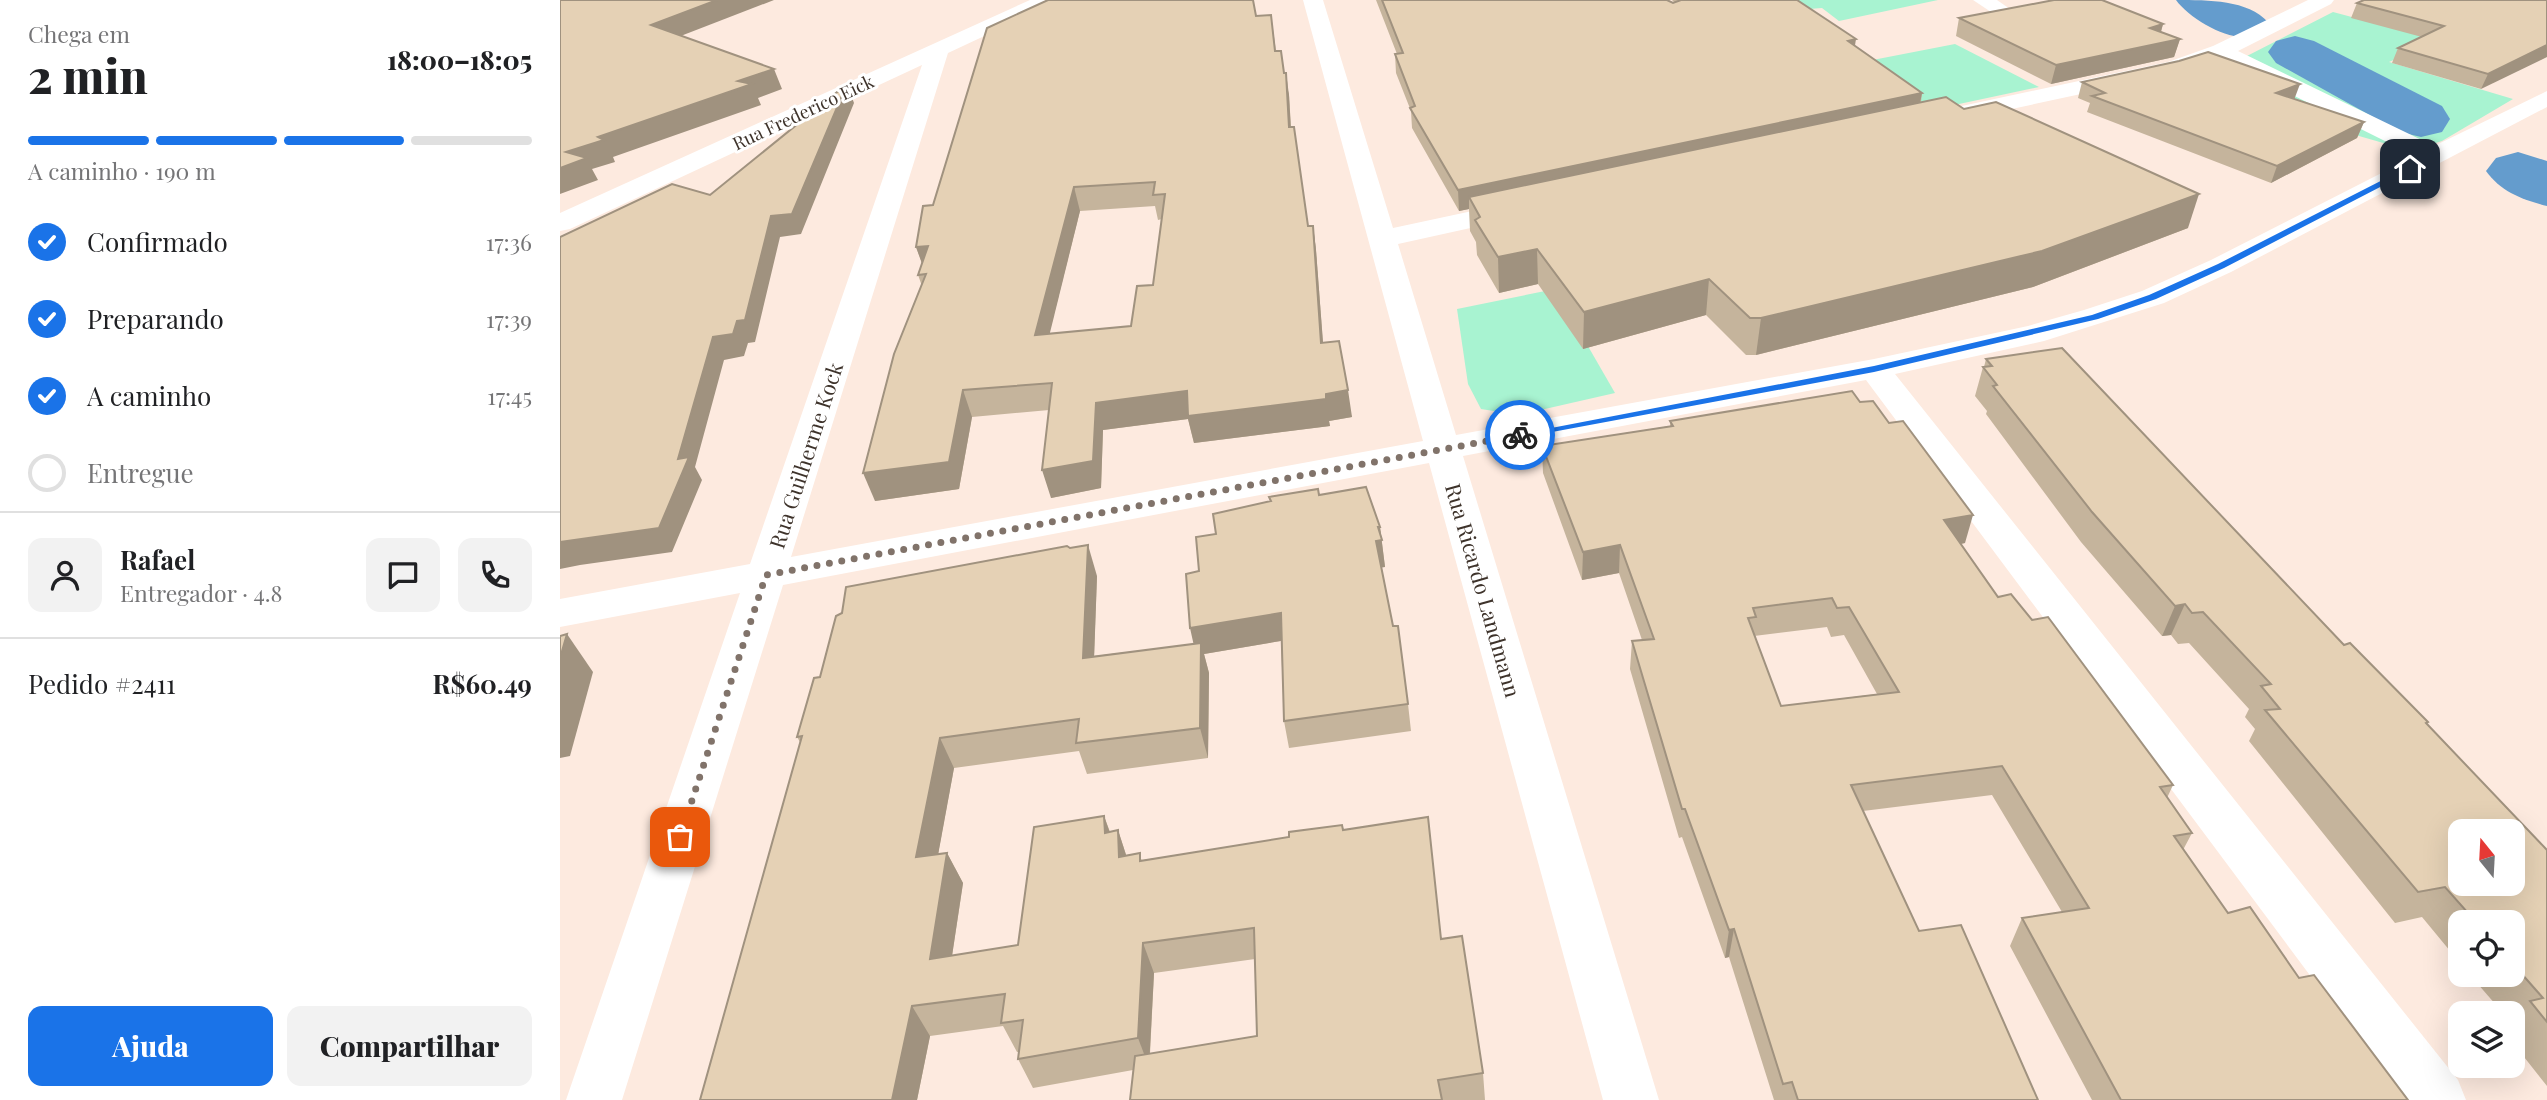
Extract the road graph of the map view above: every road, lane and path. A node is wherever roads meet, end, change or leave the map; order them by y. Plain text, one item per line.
1 (1046, 0) edge
2 (1313, 0) edge
3 (1983, 0) edge
4 (2324, 0) edge
5 (2010, 16) edge
6 (938, 50) junction
7 (2221, 51) junction
8 (2547, 98) edge
9 (1928, 120) edge
10 (2434, 156) junction
11 (1546, 203) edge
12 (560, 223) edge
13 (1382, 239) junction
14 (1874, 369) junction
15 (1443, 449) junction
16 (766, 575) junction
17 (560, 613) edge
18 (594, 1100) edge
19 (1631, 1100) edge
20 (2438, 1100) edge

1 - 6 street, Rua Frederico Eick
2 - 13 street, Rua Ricardo Landmann
3 - 5 street
4 - 7 street
6 - 12 street, Rua Frederico Eick
6 - 16 street, Rua Guilherme Kock
7 - 9 street
7 - 10 street
8 - 10 street
10 - 14 street
11 - 13 street
13 - 15 street, Rua Ricardo Landmann
14 - 15 street
14 - 20 street
15 - 16 street
15 - 19 street, Rua Ricardo Landmann
16 - 17 street
16 - 18 street, Rua Guilherme Kock

